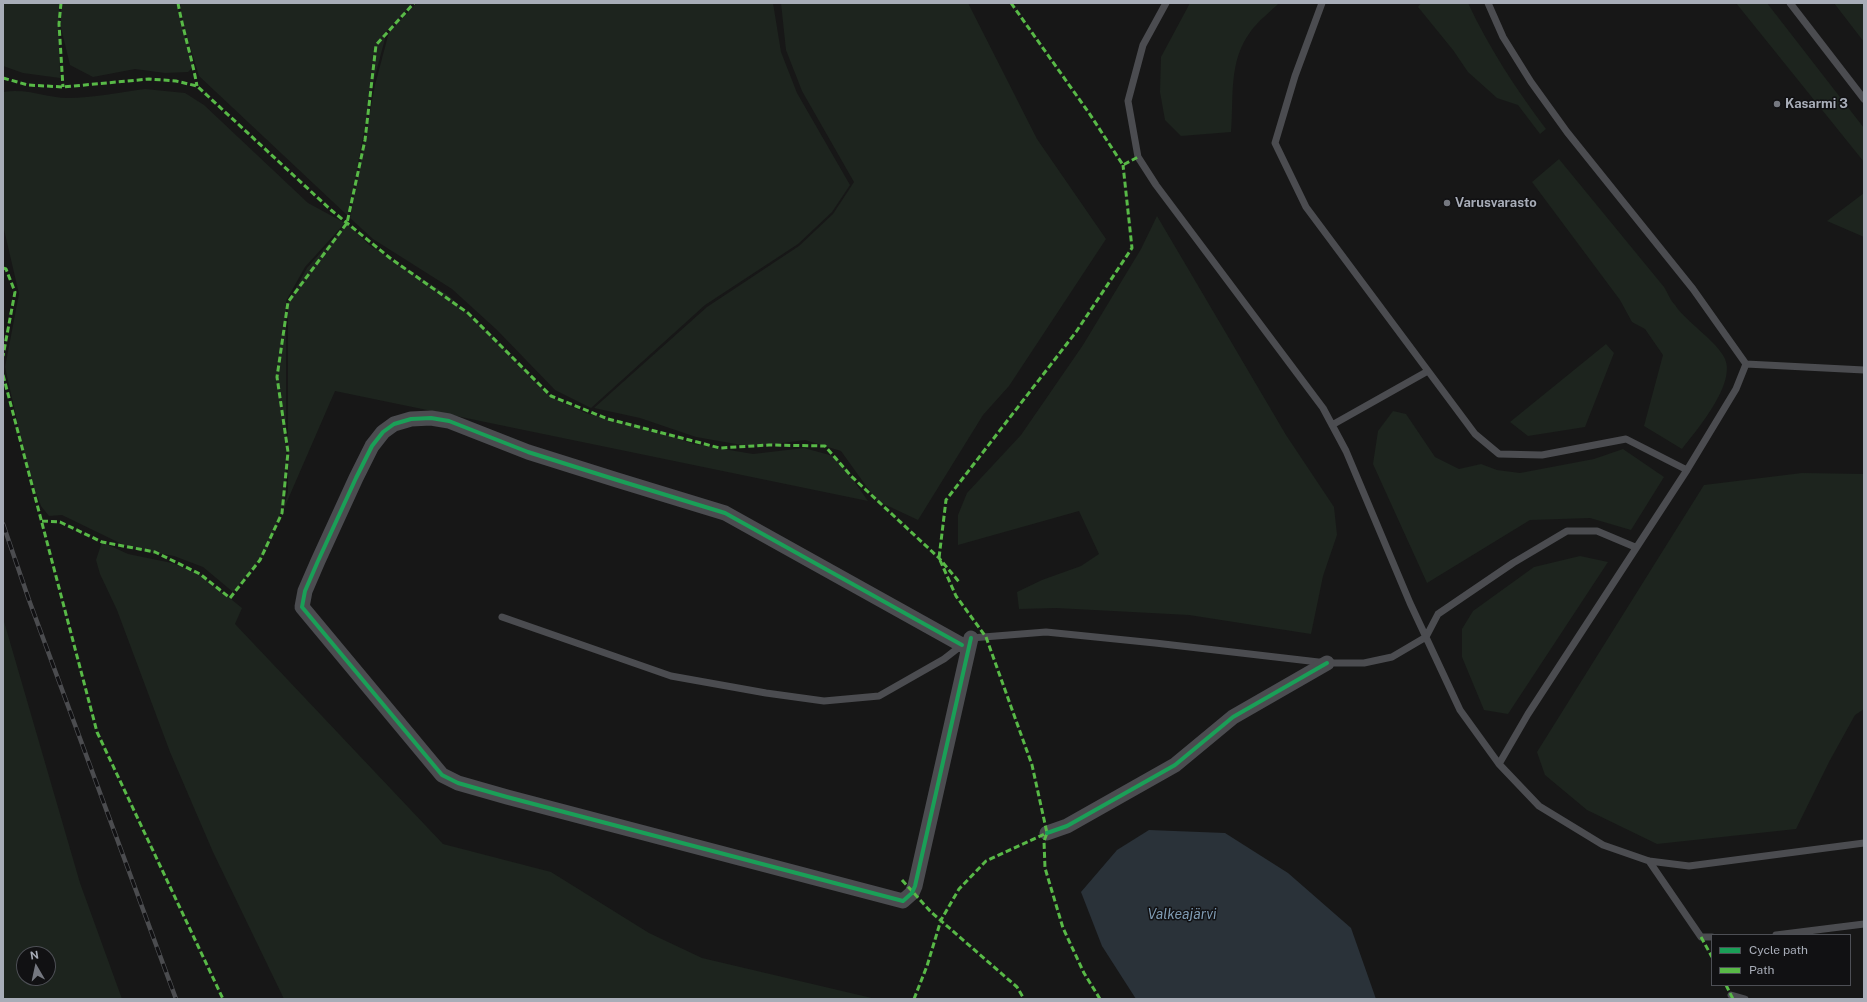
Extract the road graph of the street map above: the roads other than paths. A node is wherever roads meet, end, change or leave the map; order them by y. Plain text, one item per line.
1 (1166, 3) edge
2 (1322, 3) edge
3 (1488, 3) edge
4 (1790, 3) edge
5 (1864, 99) edge
6 (1746, 364) junction
7 (1864, 370) edge
8 (1428, 371) junction
9 (1332, 425) junction
10 (1687, 470) junction
11 (1636, 547) junction
12 (502, 617) dead end
13 (1426, 637) junction
14 (967, 641) junction
15 (1327, 663) junction
16 (1499, 764) junction
17 (1047, 833) dead end
18 (1864, 843) edge
19 (1650, 861) junction
20 (1864, 924) edge
21 (1784, 934) edge
22 (1711, 937) edge
23 (1731, 995) dead end
24 (1745, 999) edge

1 - 9 lane
2 - 8 lane
3 - 6 lane
4 - 5 lane
6 - 7 lane
6 - 10 lane
8 - 9 lane
8 - 10 lane
9 - 13 lane
10 - 11 lane
11 - 13 lane
11 - 16 lane
12 - 14 lane
13 - 15 lane
13 - 16 lane
14 - 14 street
14 - 15 lane
15 - 17 street
16 - 19 lane
18 - 19 lane
19 - 22 lane
20 - 21 lane
23 - 24 lane

